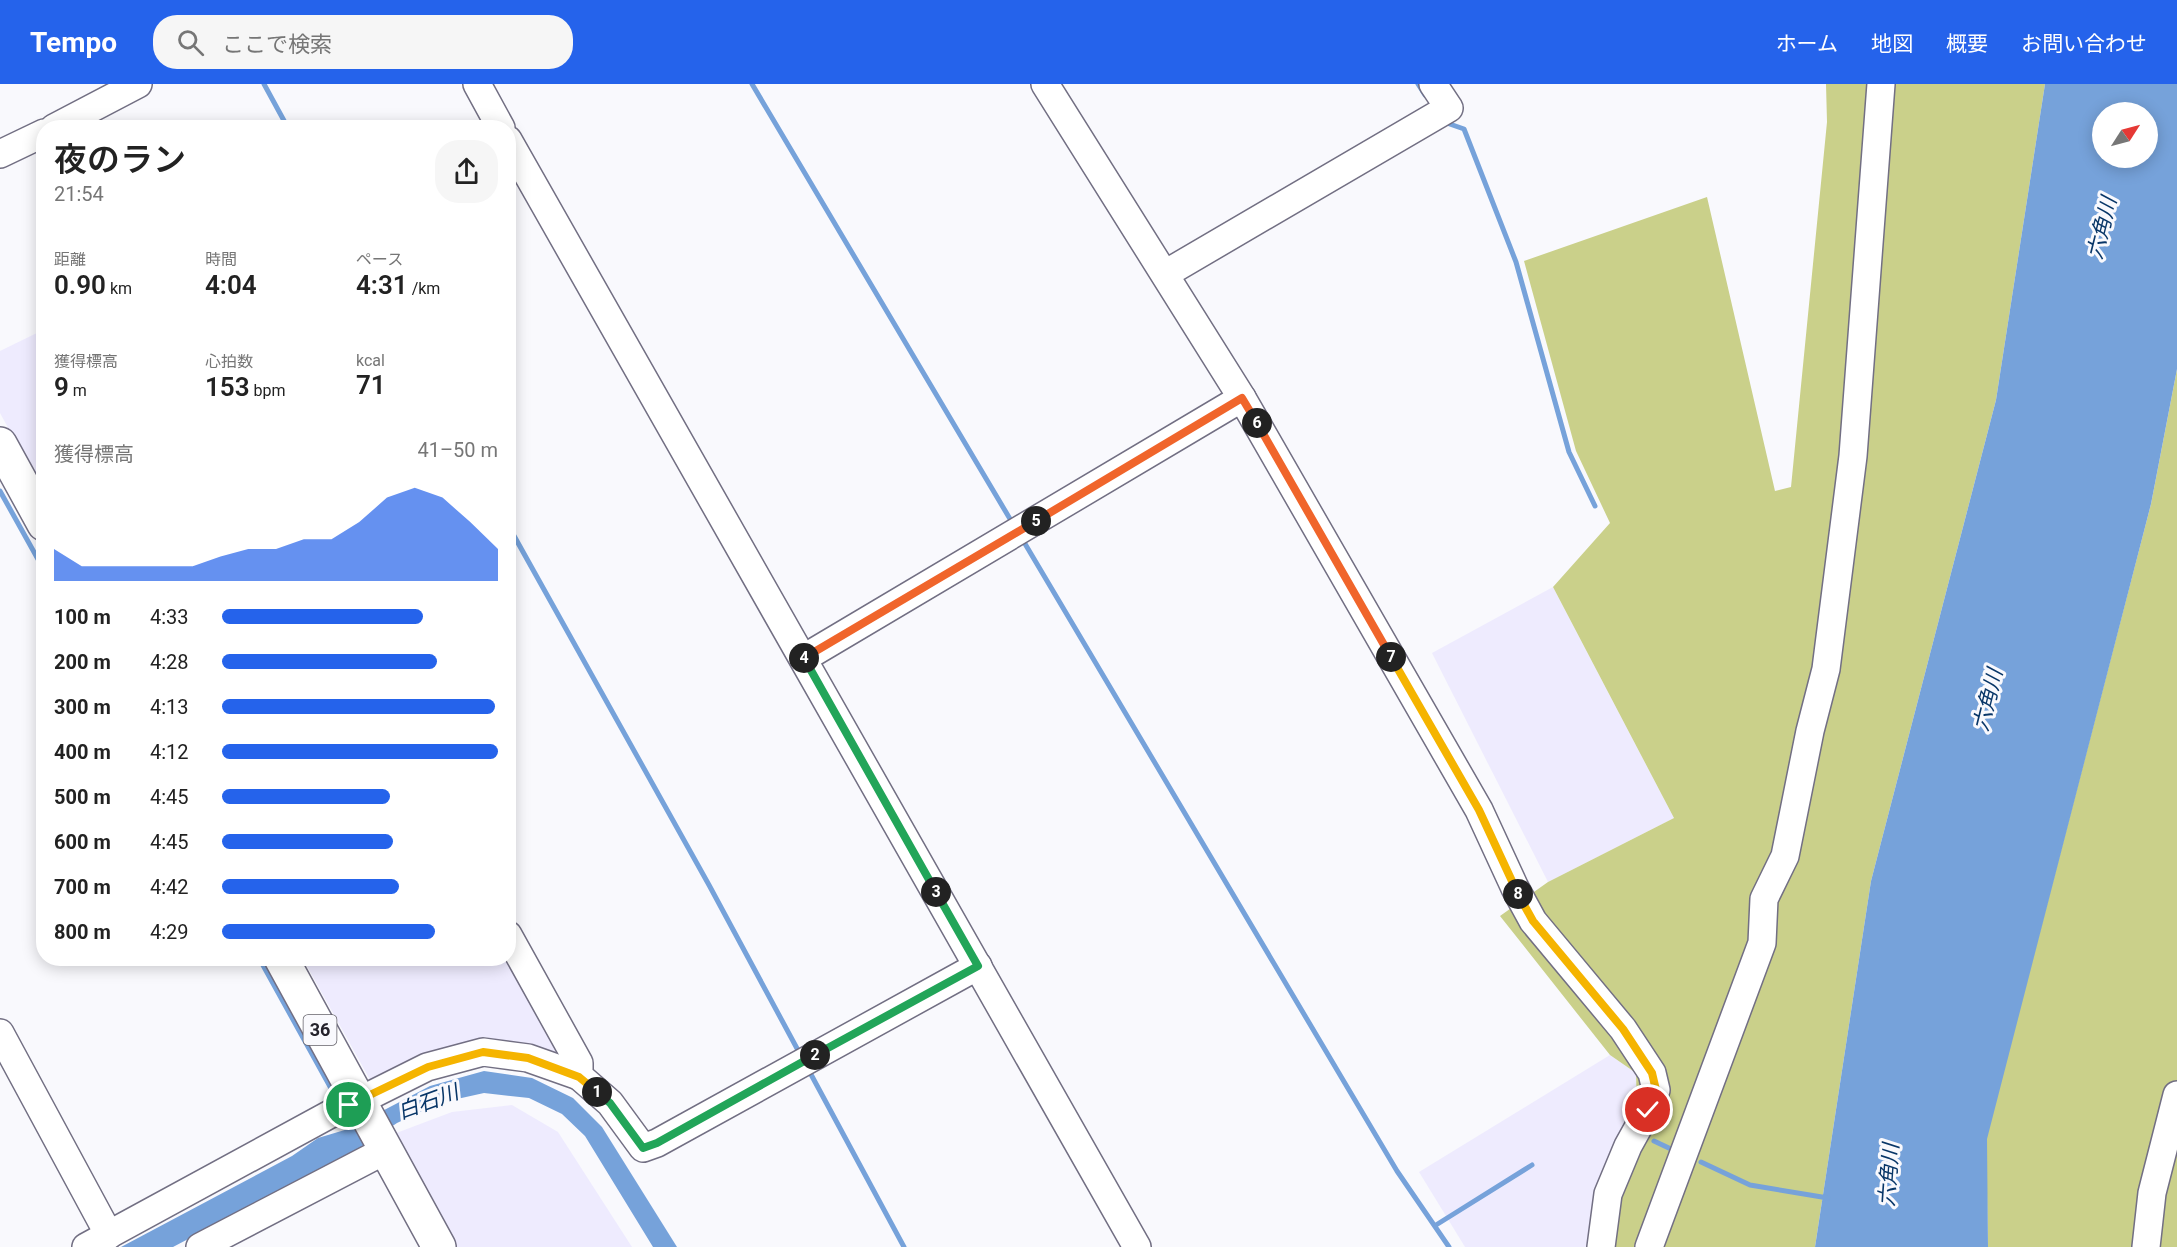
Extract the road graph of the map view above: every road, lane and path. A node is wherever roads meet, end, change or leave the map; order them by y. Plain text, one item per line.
1 (138, 84) edge
2 (477, 84) edge
3 (1045, 84) edge
4 (1433, 84) edge
5 (1881, 84) edge
6 (96, 94) edge
7 (65, 120) edge
8 (497, 120) edge
9 (36, 137) edge
10 (0, 154) edge
11 (516, 154) edge
12 (1165, 274) junction
13 (1242, 398) junction
14 (0, 444) edge
15 (36, 509) edge
16 (804, 658) junction
17 (516, 949) edge
18 (285, 966) edge
19 (978, 966) junction
20 (0, 1033) edge
21 (579, 1077) junction
22 (2177, 1095) edge
23 (350, 1104) junction
24 (386, 1149) junction
25 (98, 1241) edge
26 (200, 1247) edge
27 (439, 1247) edge
28 (1137, 1247) edge
29 (1601, 1247) edge
30 (1649, 1247) edge
31 (2146, 1247) edge

1 - 6 street
2 - 8 street
3 - 12 street
4 - 12 street
5 - 30 street
6 - 7 street
9 - 10 street
11 - 16 street
12 - 13 street
13 - 16 street
13 - 29 street
14 - 15 main road
16 - 19 street
17 - 21 street
18 - 23 main road, 36
19 - 21 street
19 - 28 street
20 - 25 street
21 - 23 street
22 - 31 street
23 - 24 main road, 36
23 - 25 street
24 - 26 street
24 - 27 main road, 36

